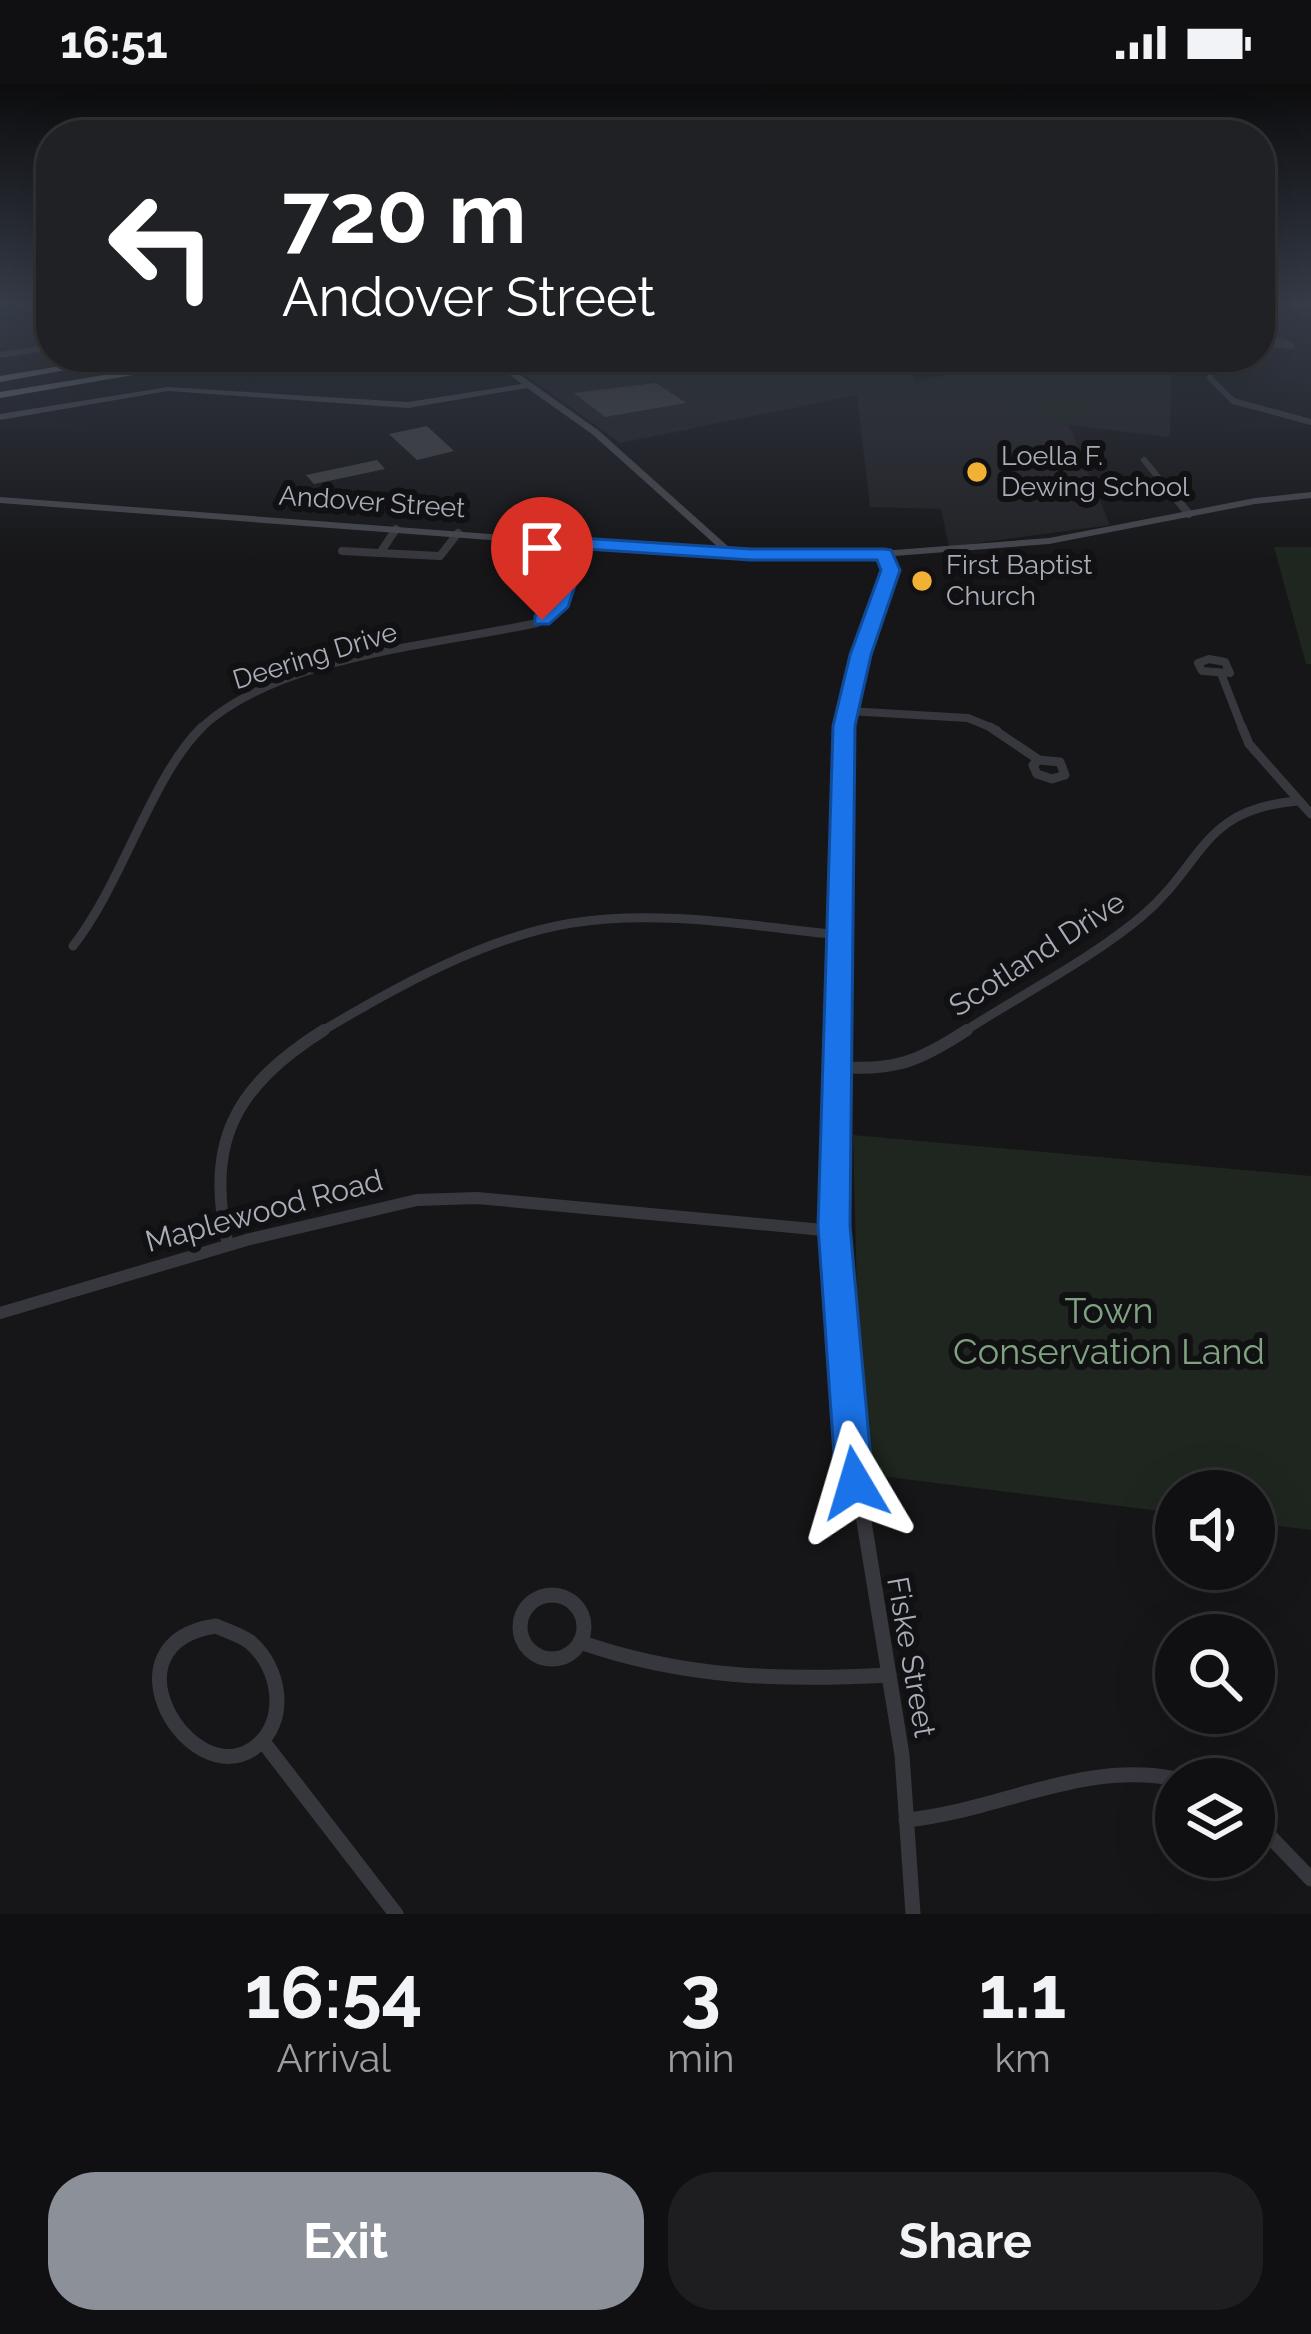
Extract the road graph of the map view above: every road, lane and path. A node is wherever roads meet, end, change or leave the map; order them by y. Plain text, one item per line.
1 (160, 390) edge
2 (245, 390) edge
3 (496, 390) edge
4 (536, 390) edge
5 (1218, 390) edge
6 (0, 417) edge
7 (1311, 422) edge
8 (1144, 460) dead end
9 (1311, 496) edge
10 (0, 500) edge
11 (1189, 514) junction
12 (396, 529) junction
13 (458, 532) junction
14 (580, 543) junction
15 (342, 551) dead end
16 (730, 553) junction
17 (380, 554) junction
18 (884, 554) junction
19 (1222, 676) dead end
20 (848, 711) junction
21 (1039, 760) dead end
22 (1298, 801) junction
23 (1311, 814) edge
24 (839, 935) junction
25 (73, 946) dead end
26 (836, 1067) junction
27 (834, 1231) junction
28 (228, 1245) junction
29 (0, 1313) edge
30 (580, 1642) junction
31 (889, 1675) junction
32 (265, 1744) junction
33 (1155, 1775) edge
34 (906, 1820) junction
35 (1275, 1842) edge
36 (1311, 1879) edge
37 (396, 1914) edge
38 (913, 1914) edge

1 - 6 main road
2 - 3 main road
4 - 16 main road
5 - 7 street
8 - 11 street
9 - 11 main road, Andover Street
10 - 12 main road, Andover Street
11 - 18 main road, Andover Street
12 - 13 main road, Andover Street
12 - 17 street
13 - 14 main road, Andover Street
13 - 17 street
14 - 16 main road, Andover Street
14 - 25 street, Deering Drive
15 - 17 street
16 - 18 main road, Andover Street
18 - 20 street, Fiske Street
19 - 22 street
20 - 21 street
20 - 24 street, Fiske Street
22 - 23 street
22 - 26 street, Scotland Drive
24 - 26 street, Fiske Street
24 - 28 street
26 - 27 street, Fiske Street
27 - 28 street, Maplewood Road
27 - 31 street, Fiske Street
28 - 29 street, Maplewood Road
30 - 30 street
30 - 31 street
31 - 34 street, Fiske Street
32 - 32 street
32 - 37 street
33 - 34 street
34 - 38 street, Fiske Street
35 - 36 street

